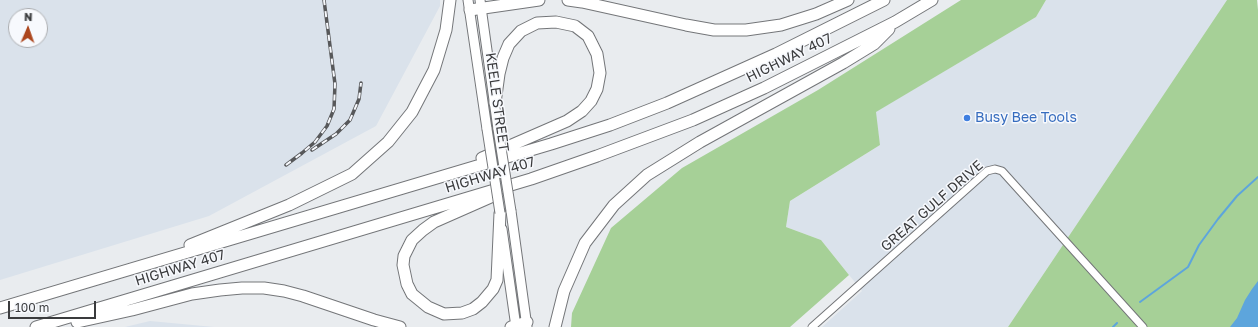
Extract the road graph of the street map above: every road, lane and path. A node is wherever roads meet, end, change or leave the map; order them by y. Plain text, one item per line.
1 (450, 0) edge
2 (539, 0) edge
3 (568, 0) edge
4 (848, 0) edge
5 (884, 0) edge
6 (932, 0) edge
7 (481, 4) edge
8 (469, 5) edge
9 (895, 22) junction
10 (495, 103) junction
11 (444, 176) junction
12 (531, 179) junction
13 (506, 212) junction
14 (127, 270) junction
15 (0, 308) edge
16 (519, 326) edge
17 (36, 327) edge
18 (51, 327) edge
19 (400, 327) edge
20 (555, 327) edge
21 (812, 327) edge
22 (1143, 327) edge

1 - 14 highway
2 - 7 highway
3 - 4 highway
5 - 11 highway, HIGHWAY 407
6 - 9 highway, HIGHWAY 407
7 - 8 highway
7 - 10 main road, KEELE STREET
8 - 13 main road, KEELE STREET, bridge
9 - 12 highway, HIGHWAY 407
9 - 20 highway
10 - 11 highway
10 - 13 main road, KEELE STREET, bridge
11 - 14 highway, HIGHWAY 407
12 - 13 highway
12 - 17 highway, HIGHWAY 407
13 - 16 main road, KEELE STREET
14 - 15 highway, HIGHWAY 407
18 - 19 highway
21 - 22 street, GREAT GULF DRIVE

